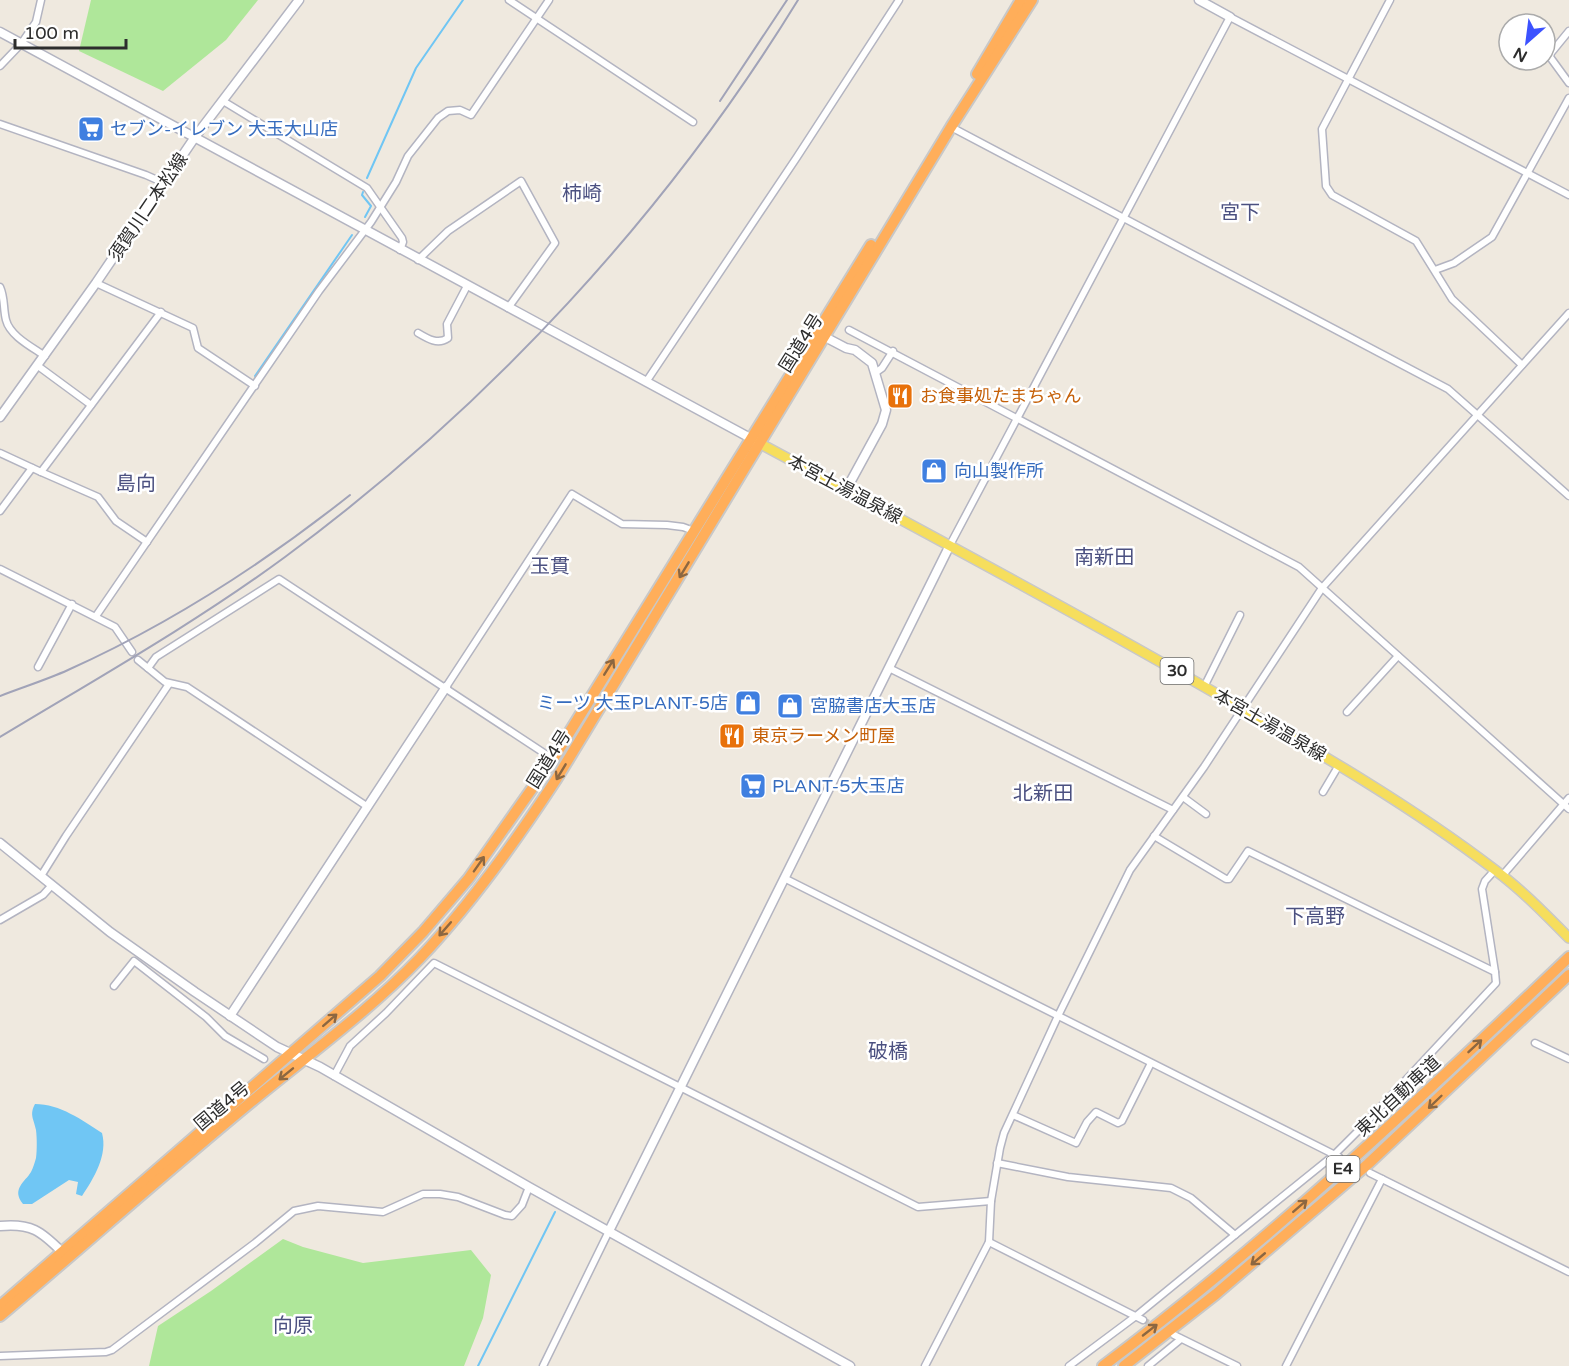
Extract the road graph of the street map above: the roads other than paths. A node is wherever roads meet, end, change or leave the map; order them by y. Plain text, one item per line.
1 (42, 0) edge
2 (299, 0) edge
3 (509, 0) edge
4 (549, 0) edge
5 (899, 0) edge
6 (1021, 0) edge
7 (1032, 0) edge
8 (1199, 0) edge
9 (1390, 0) edge
10 (1230, 17) junction
11 (537, 18) junction
12 (1569, 31) edge
13 (0, 32) edge
14 (21, 44) junction
15 (0, 66) edge
16 (1348, 79) junction
17 (1569, 82) edge
18 (1569, 98) edge
19 (223, 101) junction
20 (693, 122) dead end
21 (0, 124) edge
22 (951, 128) junction
23 (195, 137) junction
24 (1528, 174) junction
25 (164, 183) junction
26 (1569, 195) edge
27 (381, 206) junction
28 (1124, 218) junction
29 (364, 230) junction
30 (400, 250) junction
31 (418, 260) junction
32 (1435, 270) junction
33 (96, 283) junction
34 (467, 286) junction
35 (0, 287) edge
36 (508, 308) junction
37 (160, 312) junction
38 (1569, 312) edge
39 (849, 330) dead end
40 (418, 333) dead end
41 (825, 337) junction
42 (893, 351) junction
43 (45, 356) junction
44 (1522, 364) junction
45 (38, 366) junction
46 (875, 373) junction
47 (646, 382) junction
48 (255, 386) junction
49 (91, 405) junction
50 (1478, 415) junction
51 (1016, 416) junction
52 (0, 417) edge
53 (754, 441) junction
54 (0, 453) edge
55 (32, 468) junction
56 (41, 472) junction
57 (846, 490) junction
58 (1569, 496) edge
59 (0, 511) edge
60 (695, 532) junction
61 (147, 542) junction
62 (950, 545) junction
63 (0, 569) edge
64 (1322, 588) junction
65 (72, 604) junction
66 (1240, 615) dead end
67 (96, 616) junction
68 (132, 652) dead end
69 (1398, 656) junction
70 (138, 660) dead end
71 (38, 667) dead end
72 (147, 668) junction
73 (889, 668) junction
74 (169, 684) junction
75 (446, 687) junction
76 (1204, 687) junction
77 (1242, 708) junction
78 (1347, 712) dead end
79 (553, 759) junction
80 (1339, 765) junction
81 (1323, 792) dead end
82 (1183, 796) junction
83 (1569, 798) edge
84 (368, 807) junction
85 (1566, 807) edge
86 (1173, 810) junction
87 (1206, 814) dead end
88 (1154, 836) junction
89 (0, 843) edge
90 (1499, 873) junction
91 (41, 876) junction
92 (784, 878) junction
93 (52, 885) junction
94 (0, 920) edge
95 (1569, 938) edge
96 (1569, 957) edge
97 (1495, 972) junction
98 (1569, 975) edge
99 (114, 986) dead end
100 (226, 1014) junction
101 (1058, 1016) junction
102 (213, 1024) junction
103 (1535, 1043) dead end
104 (291, 1054) junction
105 (264, 1059) dead end
106 (303, 1059) junction
107 (1569, 1059) edge
108 (1151, 1063) junction
109 (334, 1076) junction
110 (680, 1086) junction
111 (1013, 1115) junction
112 (1336, 1156) junction
113 (997, 1163) junction
114 (1370, 1173) dead end
115 (1382, 1179) junction
116 (529, 1187) junction
117 (991, 1201) junction
118 (0, 1226) edge
119 (609, 1231) junction
120 (1235, 1235) junction
121 (989, 1242) junction
122 (62, 1252) junction
123 (1569, 1272) edge
124 (0, 1306) edge
125 (0, 1316) edge
126 (1139, 1318) junction
127 (1174, 1335) tunnel mouth
128 (1181, 1339) junction
129 (0, 1356) edge
130 (543, 1366) edge
131 (850, 1366) edge
132 (925, 1366) edge
133 (1069, 1366) edge
134 (1103, 1366) edge
135 (1124, 1366) edge
136 (1149, 1366) edge
137 (1237, 1366) edge
138 (1286, 1366) edge

1 - 14 street
2 - 19 street, 須賀川二本松線
3 - 11 street
4 - 11 street
5 - 47 street
6 - 53 highway, 国道4号
7 - 22 highway, 国道4号
8 - 10 street
9 - 16 street
10 - 16 street
10 - 28 street
11 - 20 street
11 - 27 street
12 - 17 street
13 - 14 street
14 - 15 street
14 - 23 street
16 - 24 street
16 - 32 street
18 - 24 street
19 - 23 street, 須賀川二本松線
19 - 27 street
21 - 25 street
22 - 28 street
22 - 41 highway, 国道4号
23 - 25 street, 須賀川二本松線
23 - 29 street
24 - 26 street
24 - 32 street
25 - 33 street, 須賀川二本松線
27 - 29 street
27 - 30 street
28 - 50 street
28 - 51 street
29 - 30 street
29 - 48 street
30 - 31 street
31 - 34 street
31 - 36 street
32 - 44 street
33 - 37 street
33 - 43 street, 須賀川二本松線
34 - 36 street
34 - 40 street
35 - 43 street
36 - 47 street
37 - 48 street
37 - 49 street
38 - 44 street
39 - 42 street
41 - 46 street
41 - 53 highway, 国道4号
42 - 46 street
42 - 51 street
43 - 45 street, 須賀川二本松線
44 - 50 street
45 - 49 street
45 - 52 street, 須賀川二本松線
46 - 57 street
47 - 53 street
48 - 61 street
49 - 56 street
50 - 58 street
50 - 64 street
51 - 62 street
51 - 64 street
53 - 57 main road, 本宮土湯温泉線 / 30
53 - 60 highway, 国道4号
53 -> 106 highway, 国道4号
54 - 55 street
55 - 56 street
55 - 59 street
56 - 61 street
57 - 62 main road, 本宮土湯温泉線 / 30
60 - 75 street
79 -> 60 highway, 国道4号
61 - 67 street
62 - 73 street
62 - 76 main road, 本宮土湯温泉線 / 30
63 - 65 street
64 - 69 street
64 - 77 street
65 - 67 street
65 - 71 street
66 - 76 street
67 - 68 street
69 - 78 street
69 - 85 street
70 - 72 street
72 - 74 street
72 - 75 street
73 - 86 street
73 - 92 street
74 - 84 street
74 - 91 street
75 - 79 street
75 - 84 street
76 - 77 main road, 本宮土湯温泉線 / 30
77 - 80 main road, 本宮土湯温泉線 / 30
77 - 82 street
104 -> 79 highway, 国道4号
80 - 81 street
80 - 90 main road, 本宮土湯温泉線 / 30
82 - 86 street
82 - 87 street
83 - 85 street
84 - 100 street
85 - 90 street
86 - 88 street
88 - 97 street
88 - 101 street
89 - 91 street
90 - 95 main road, 本宮土湯温泉線 / 30
90 - 97 street
91 - 93 street
92 - 101 street
92 - 110 street
93 - 94 street
93 - 100 street
134 -> 96 highway, 東北自動車道 / E4
97 - 112 street
98 -> 135 highway, 東北自動車道 / E4
99 - 102 street
100 - 102 street
100 - 104 street
101 - 108 street
101 - 111 street
102 - 105 street
103 - 107 street
104 - 106 street
104 - 122 highway, 国道4号
106 - 109 street
106 -> 125 highway, 国道4号
108 - 111 street
108 - 112 street
109 - 110 street
109 - 116 street
110 - 117 street
110 - 119 street
111 - 113 street
112 - 120 street
113 - 117 street
113 - 120 street
114 - 115 street
115 - 123 street
115 - 138 street
116 - 119 street
116 - 129 street
117 - 121 street
118 - 122 street
119 - 130 street
119 - 131 street
120 - 126 street
121 - 126 street
121 - 132 street
122 - 124 highway, 国道4号
126 - 133 street
127 - 128 street
128 - 136 street
128 - 137 street

